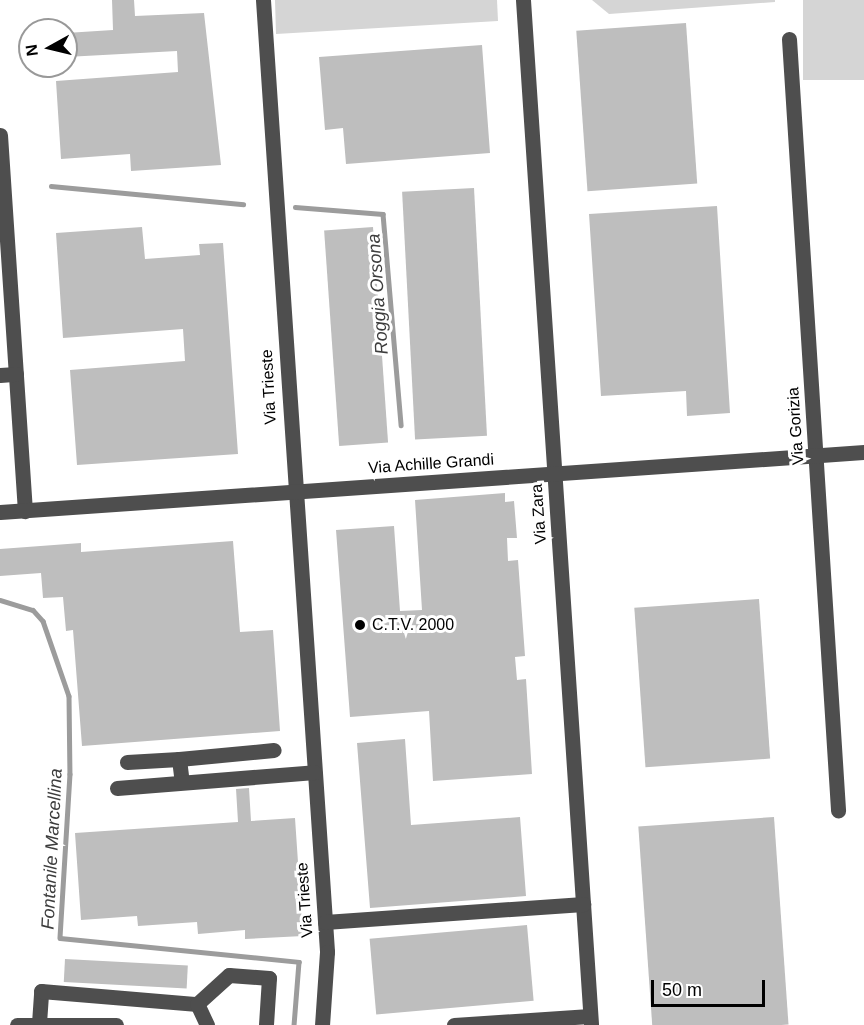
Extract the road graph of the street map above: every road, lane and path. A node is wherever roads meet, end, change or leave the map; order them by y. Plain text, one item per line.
1 (263, 0) edge
2 (523, 0) edge
3 (789, 39) dead end
4 (0, 135) edge
5 (16, 374) junction
6 (0, 375) edge
7 (864, 452) edge
8 (816, 455) junction
9 (554, 474) junction
10 (293, 492) junction
11 (26, 511) junction
12 (0, 512) edge
13 (274, 750) dead end
14 (179, 759) junction
15 (127, 762) dead end
16 (314, 772) junction
17 (182, 782) junction
18 (117, 788) dead end
19 (838, 810) dead end
20 (583, 904) junction
21 (325, 922) junction
22 (197, 1004) junction
23 (591, 1020) edge
24 (39, 1023) junction
25 (91, 1023) edge
26 (17, 1025) edge
27 (116, 1025) edge
28 (207, 1025) edge
29 (266, 1025) edge
30 (322, 1025) edge
31 (454, 1025) edge

1 - 10 street, Via Trieste
2 - 9 street, Via Zara
3 - 8 street, Via Gorizia
4 - 5 street
5 - 6 street
5 - 11 street
7 - 8 street, Via Achille Grandi
8 - 9 street, Via Achille Grandi
8 - 19 street, Via Gorizia
9 - 10 street, Via Achille Grandi
9 - 20 street, Via Zara
10 - 11 street, Via Achille Grandi
10 - 16 street, Via Trieste
11 - 12 street, Via Achille Grandi
13 - 14 street
14 - 15 street
14 - 17 street
16 - 17 street
16 - 21 street, Via Trieste
17 - 18 street
20 - 21 street
20 - 23 street, Via Zara
21 - 30 street, Via Trieste
22 - 24 street
22 - 28 street
22 - 29 street
23 - 31 street
24 - 25 street
24 - 26 street
25 - 27 street

